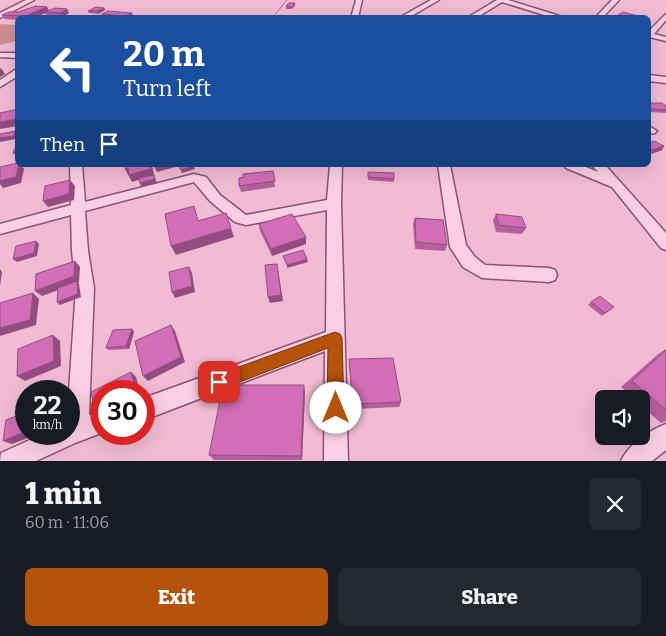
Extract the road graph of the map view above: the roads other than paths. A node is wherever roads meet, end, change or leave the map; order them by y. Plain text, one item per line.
1 (31, 0) edge
2 (359, 0) edge
3 (436, 0) edge
4 (501, 0) edge
5 (616, 0) edge
6 (547, 12) junction
7 (355, 15) edge
8 (408, 15) edge
9 (475, 15) edge
10 (544, 15) edge
11 (554, 15) edge
12 (601, 15) edge
13 (0, 16) edge
14 (666, 16) edge
15 (651, 33) edge
16 (651, 37) edge
17 (666, 39) edge
18 (0, 55) edge
19 (15, 56) edge
20 (15, 73) edge
21 (651, 78) edge
22 (666, 80) edge
23 (0, 84) edge
24 (76, 167) edge
25 (336, 167) edge
26 (444, 167) edge
27 (574, 167) edge
28 (600, 167) edge
29 (619, 187) junction
30 (334, 204) junction
31 (78, 209) junction
32 (0, 229) edge
33 (666, 244) edge
34 (549, 274) dead end
35 (335, 338) junction
36 (76, 380) edge
37 (155, 405) edge
38 (666, 435) edge
39 (43, 445) edge
40 (9, 461) edge
41 (336, 461) edge
42 (633, 461) edge

1 - 13 street
2 - 7 street
3 - 8 street
4 - 6 street
4 - 9 street
5 - 12 street
6 - 10 street
6 - 11 street
14 - 15 street
16 - 17 street
18 - 19 street
20 - 23 street
21 - 22 street
24 - 31 street
25 - 30 street
26 - 34 street
27 - 29 street
28 - 29 street
29 - 33 street
30 - 31 street
30 - 35 street
31 - 32 street
31 - 36 street
35 - 37 street
35 - 41 street
38 - 42 street
39 - 40 street

